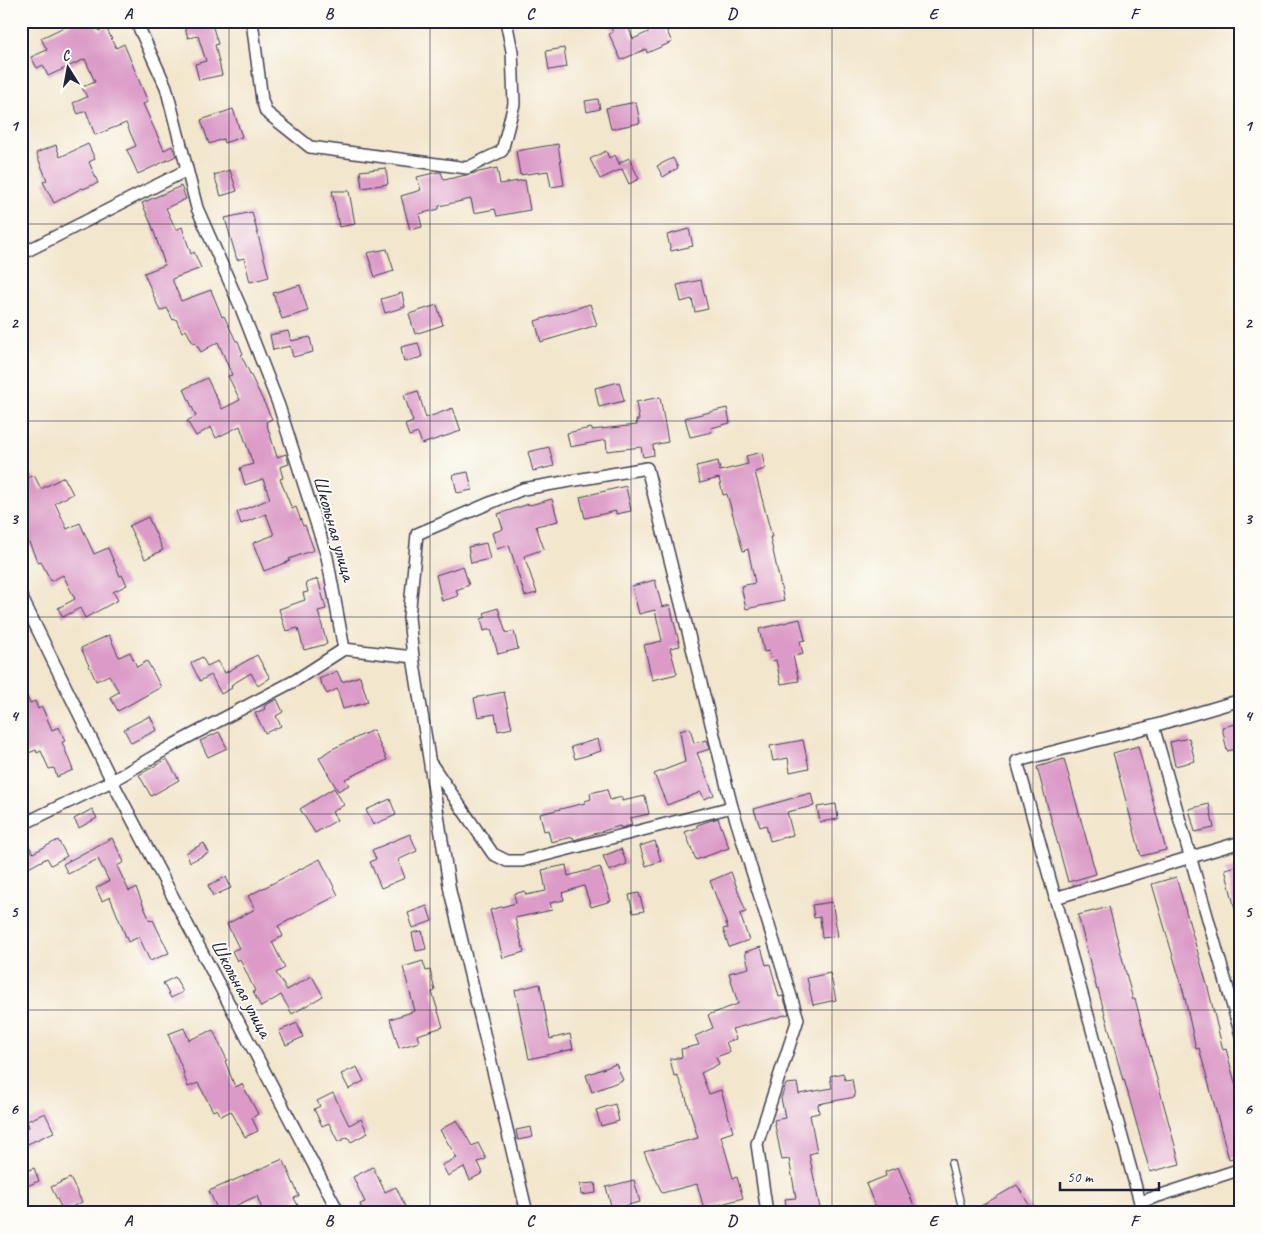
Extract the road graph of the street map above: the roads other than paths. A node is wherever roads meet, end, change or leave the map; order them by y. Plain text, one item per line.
1 (136, 21) edge
2 (252, 21) edge
3 (506, 21) edge
4 (187, 170) junction
5 (21, 254) edge
6 (21, 596) edge
7 (344, 649) junction
8 (413, 657) junction
9 (1241, 700) edge
10 (1153, 726) junction
11 (430, 762) junction
12 (112, 781) junction
13 (732, 807) junction
14 (21, 825) edge
15 (1241, 842) edge
16 (1191, 858) junction
17 (1055, 898) junction
18 (1241, 1035) edge
19 (951, 1163) dead end
20 (1241, 1169) edge
21 (1141, 1207) edge
22 (339, 1213) edge
23 (527, 1213) edge
24 (767, 1213) edge
25 (963, 1213) edge

1 - 4 street, Школьная улица
2 - 3 street
4 - 5 street
4 - 7 street, Школьная улица
6 - 12 street, Школьная улица
7 - 8 street
7 - 12 street
8 - 11 street
8 - 13 street
9 - 10 street
10 - 16 street
10 - 17 street
11 - 13 street
11 - 23 street
12 - 14 street
12 - 22 street, Школьная улица
13 - 24 street
15 - 16 street
16 - 17 street
16 - 18 street
17 - 21 street
19 - 25 lane
20 - 21 street

